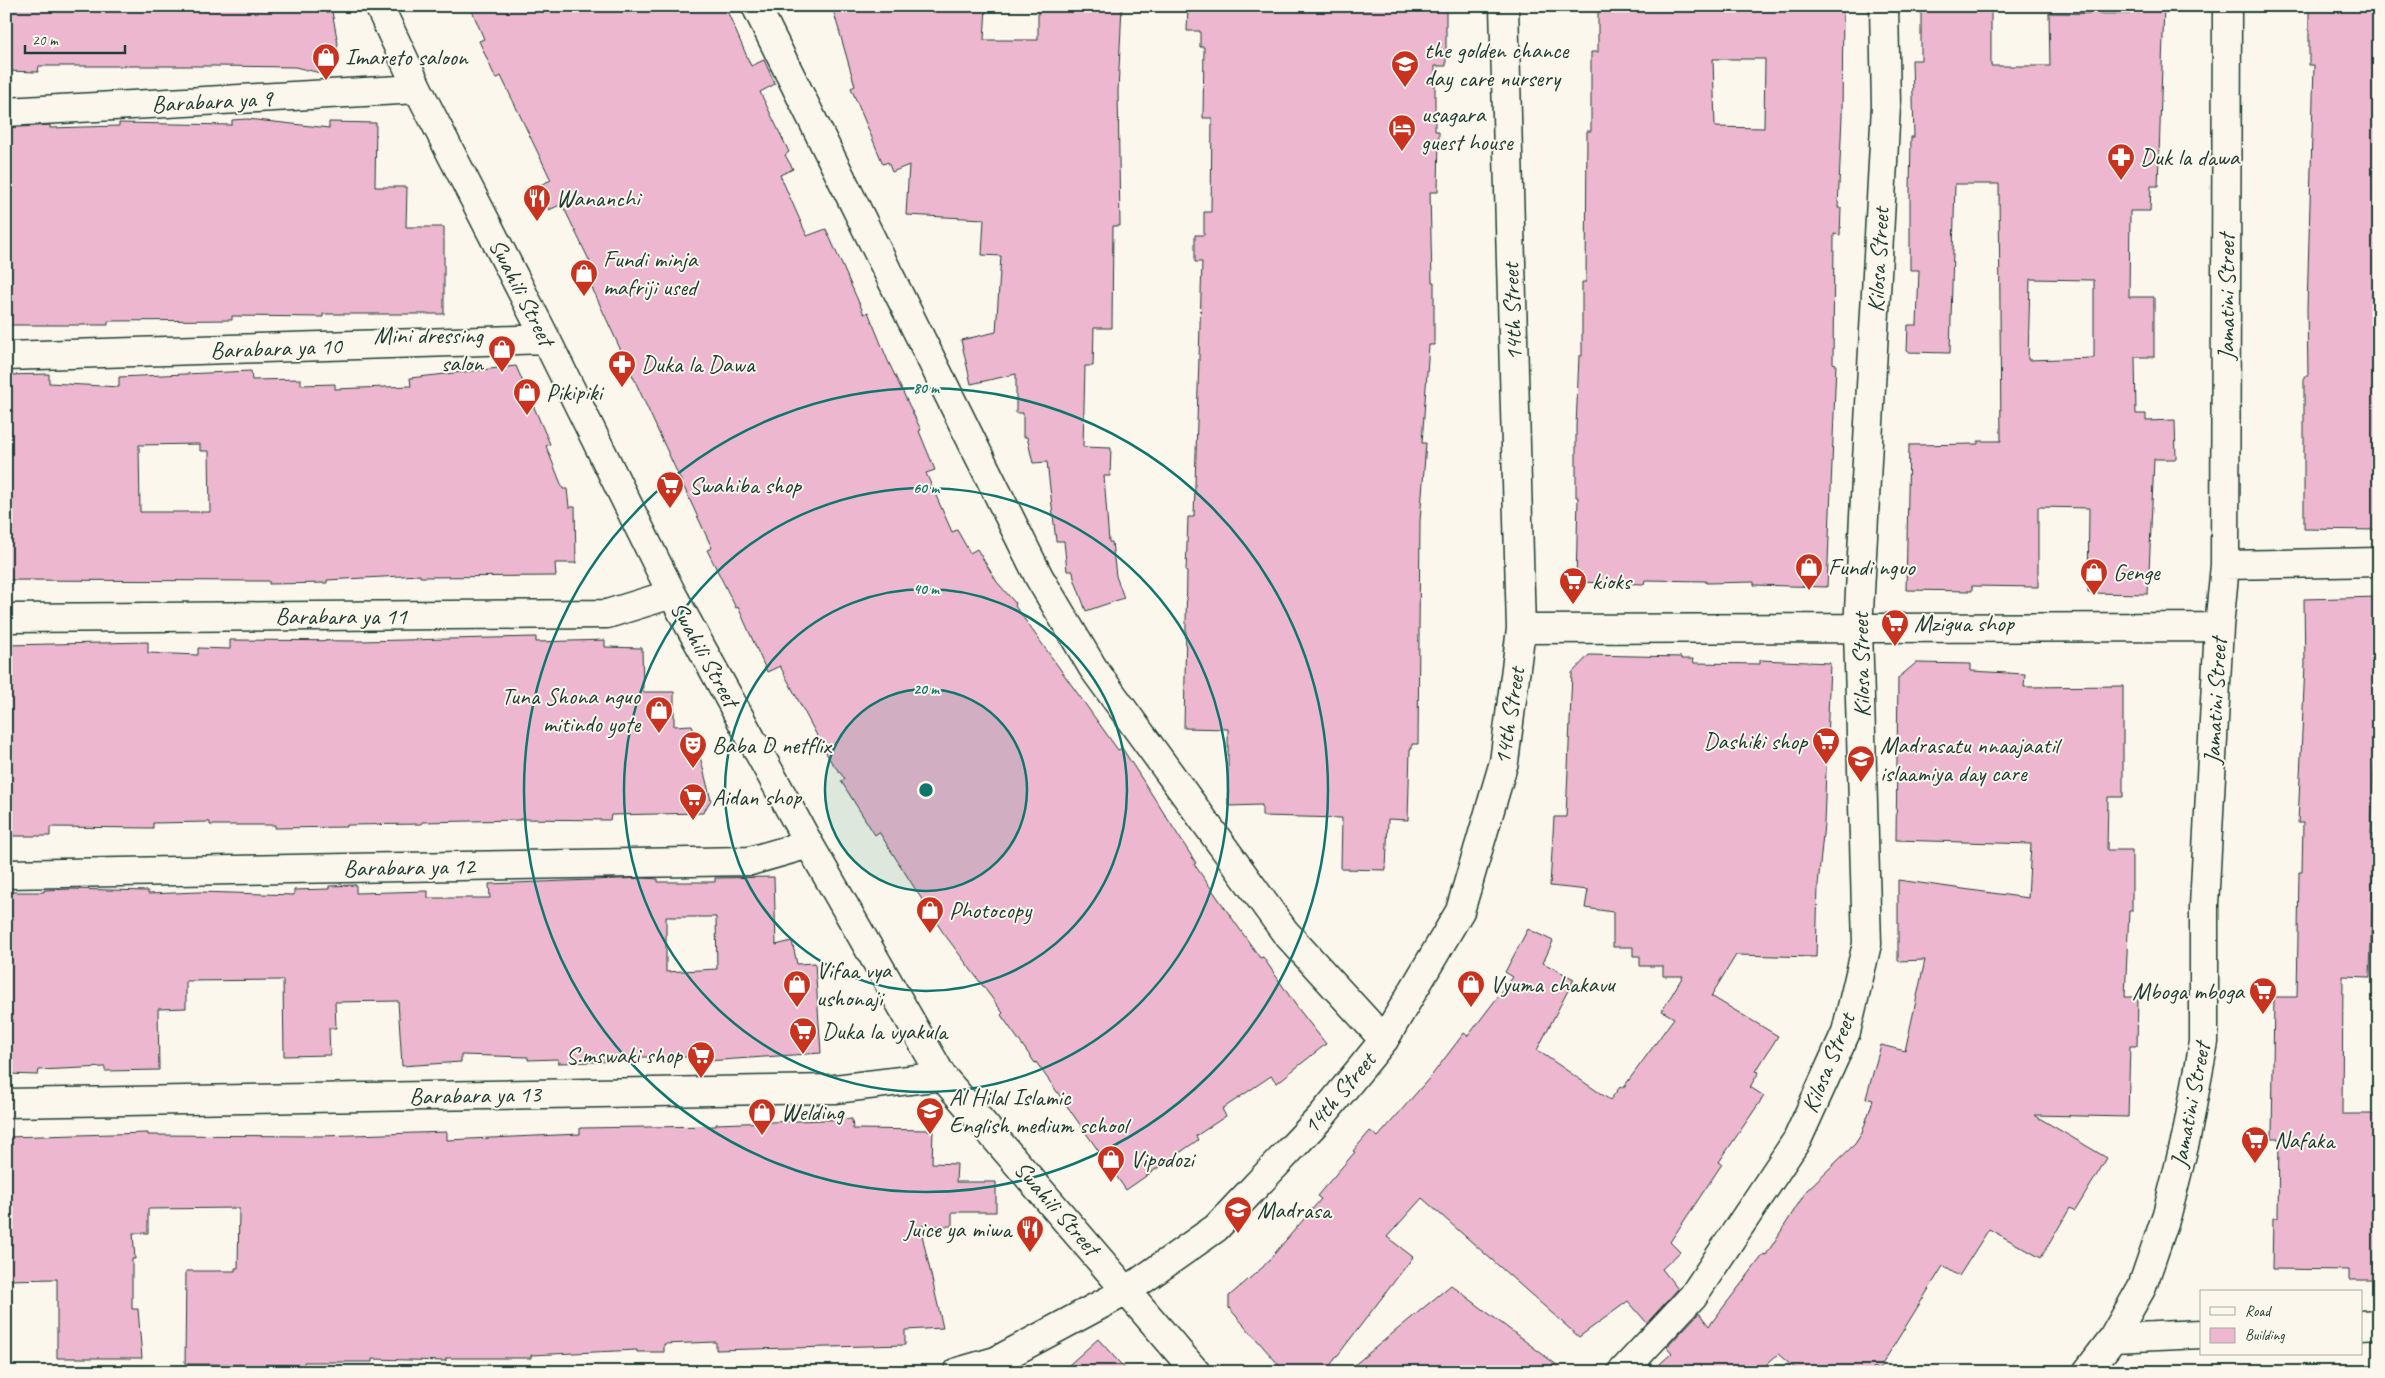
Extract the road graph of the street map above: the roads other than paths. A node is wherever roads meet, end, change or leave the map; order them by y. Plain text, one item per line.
1 (379, 6) edge
2 (756, 6) edge
3 (1504, 6) edge
4 (1884, 6) edge
5 (2227, 6) edge
6 (418, 90) junction
7 (6, 112) edge
8 (546, 339) junction
9 (6, 356) edge
10 (2379, 562) edge
11 (2225, 565) junction
12 (672, 594) junction
13 (6, 618) edge
14 (2219, 627) junction
15 (1521, 629) junction
16 (1858, 629) junction
17 (809, 844) junction
18 (6, 874) edge
19 (1384, 1040) junction
20 (942, 1076) junction
21 (6, 1103) edge
22 (1128, 1290) junction
23 (2379, 1324) edge
24 (2362, 1325) edge
25 (2200, 1334) edge
26 (2113, 1338) junction
27 (958, 1372) edge
28 (1196, 1372) edge
29 (1622, 1372) edge
30 (2087, 1372) edge

1 - 6 street, Swahili Street
2 - 19 street
3 - 15 street, 14th Street
4 - 16 street, Kilosa Street
5 - 11 street, Jamatini Street
6 - 7 street, Barabara ya 9
6 - 8 street, Swahili Street
8 - 9 street, Barabara ya 10
8 - 12 street, Swahili Street
10 - 11 street
11 - 14 street, Jamatini Street
12 - 13 street, Barabara ya 11
12 - 17 street, Swahili Street
14 - 16 street
14 - 26 street, Jamatini Street
15 - 16 street
15 - 19 street, 14th Street
16 - 29 street, Kilosa Street
17 - 18 street, Barabara ya 12
17 - 20 street, Swahili Street
19 - 22 street, 14th Street
20 - 21 street, Barabara ya 13
20 - 22 street, Swahili Street
22 - 27 street, 14th Street
22 - 28 street, Swahili Street
23 - 24 street
25 - 26 street
26 - 30 street, Jamatini Street

